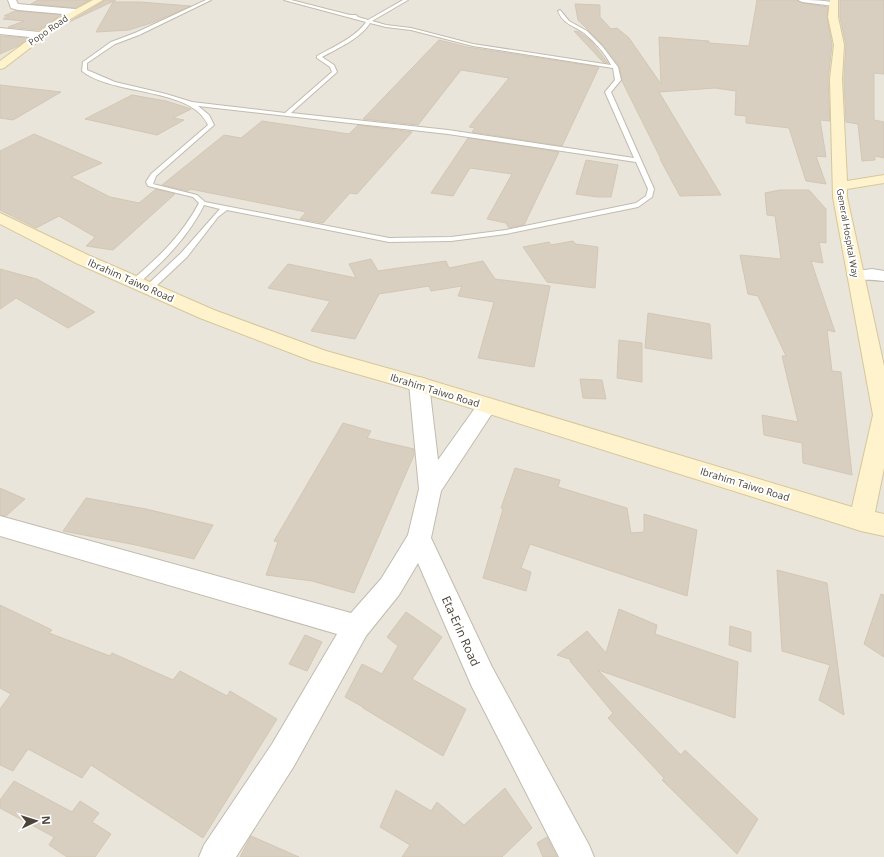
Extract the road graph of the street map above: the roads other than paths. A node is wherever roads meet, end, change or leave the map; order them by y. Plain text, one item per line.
1 (99, 0) edge
2 (209, 0) edge
3 (286, 0) edge
4 (406, 0) edge
5 (802, 0) edge
6 (834, 2) edge
7 (10, 4) edge
8 (560, 11) dead end
9 (75, 12) junction
10 (382, 15) junction
11 (350, 16) junction
12 (369, 21) junction
13 (0, 31) edge
14 (39, 35) junction
15 (0, 66) edge
16 (616, 67) junction
17 (191, 104) junction
18 (287, 114) junction
19 (637, 160) junction
20 (884, 179) edge
21 (840, 186) junction
22 (202, 203) junction
23 (225, 208) junction
24 (0, 218) edge
25 (855, 275) junction
26 (884, 276) edge
27 (142, 285) junction
28 (420, 384) junction
29 (487, 406) junction
30 (884, 416) edge
31 (430, 489) junction
32 (861, 520) junction
33 (884, 525) edge
34 (0, 526) edge
35 (419, 538) junction
36 (356, 627) junction
37 (216, 857) edge
38 (577, 857) edge

1 - 9 main road, Popo Road
2 - 17 lane
3 - 11 lane
4 - 10 lane
5 - 6 street
6 - 21 main road, General Hospital Way
7 - 9 street
8 - 16 lane
9 - 14 main road, Popo Road
10 - 11 lane
10 - 12 lane
11 - 12 lane
12 - 16 lane
12 - 18 lane
13 - 14 street
14 - 15 main road, Popo Road
16 - 19 lane
17 - 18 lane
17 - 22 lane
18 - 19 lane
19 - 23 lane
20 - 21 main road
21 - 25 main road, General Hospital Way
22 - 23 lane
22 - 27 lane
23 - 27 lane
24 - 27 main road, Ibrahim Taiwo Road
25 - 26 street
25 - 30 main road, General Hospital Way
27 - 28 main road, Ibrahim Taiwo Road
28 - 29 main road, Ibrahim Taiwo Road
28 - 31 street
29 - 31 street
29 - 32 main road, Ibrahim Taiwo Road
30 - 32 main road
31 - 35 street
32 - 33 main road, Ibrahim Taiwo Road
34 - 36 street
35 - 36 street
35 - 38 street, Eta-Erin Road
36 - 37 street

